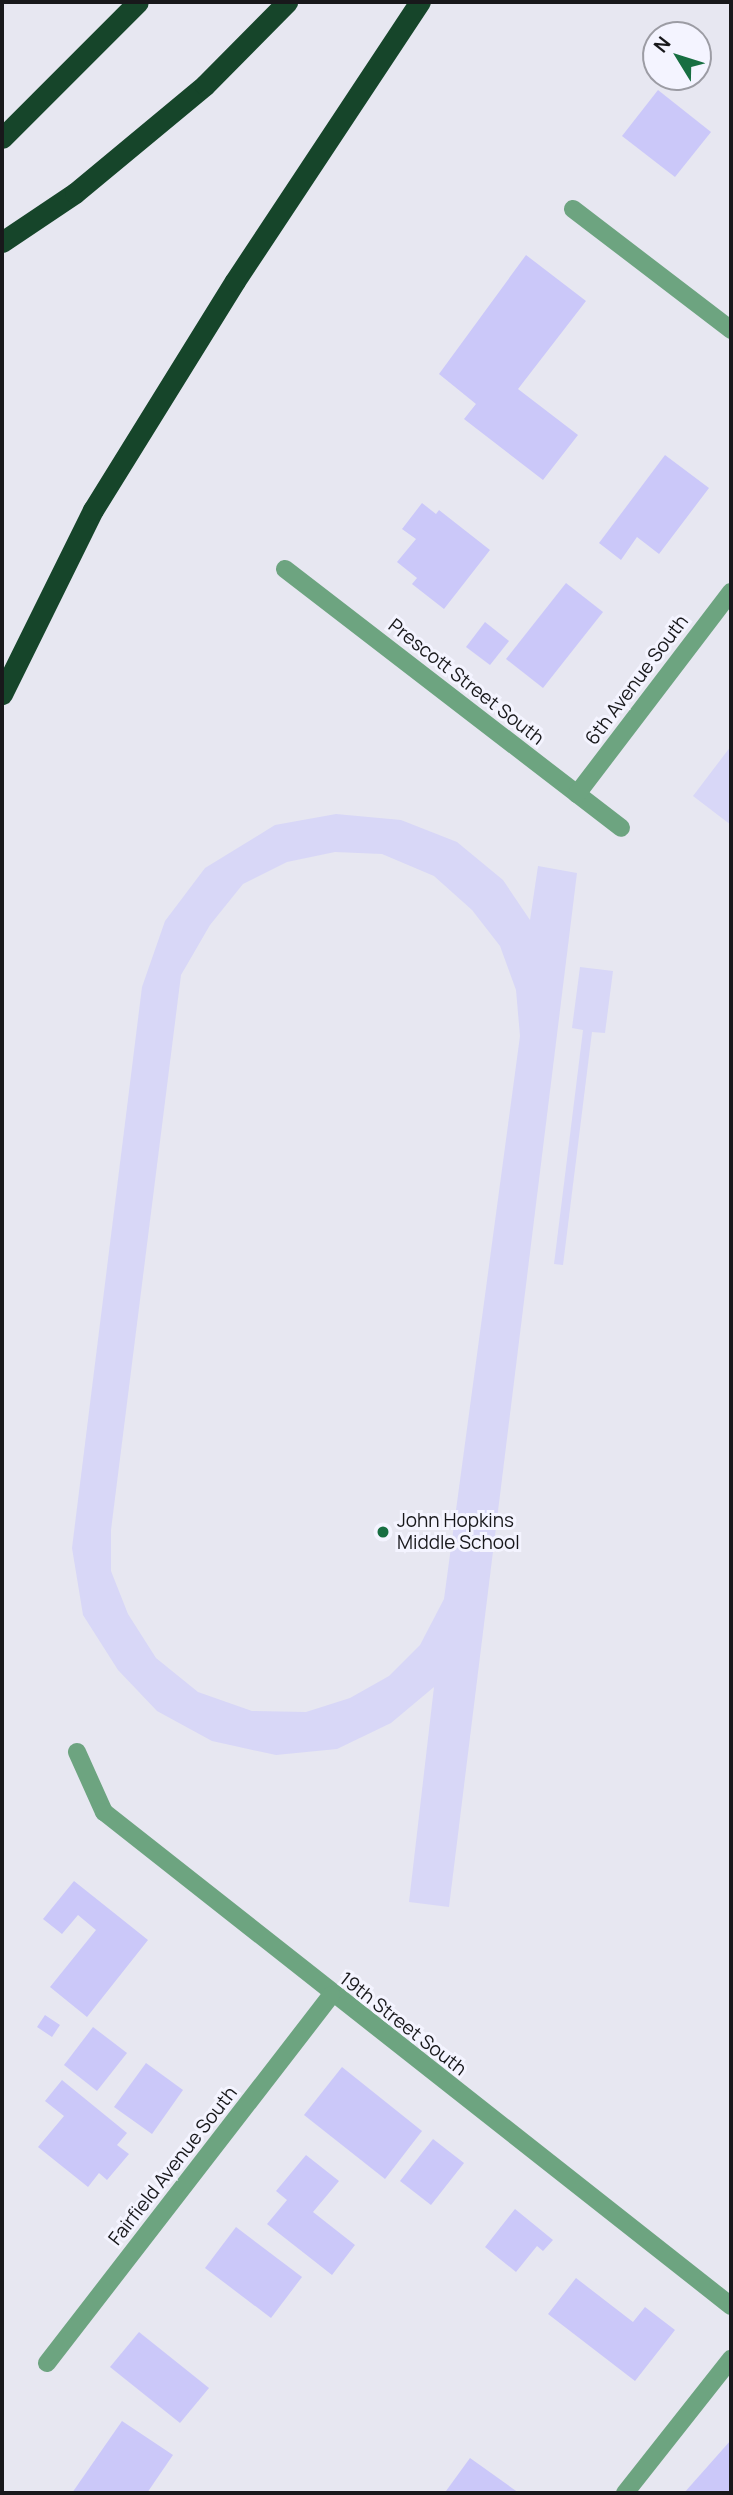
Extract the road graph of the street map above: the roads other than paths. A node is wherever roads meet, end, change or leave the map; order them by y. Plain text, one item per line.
1 (138, 2) edge
2 (287, 2) edge
3 (420, 2) edge
4 (2, 138) edge
5 (573, 209) dead end
6 (2, 242) edge
7 (731, 330) edge
8 (285, 569) dead end
9 (731, 592) edge
10 (2, 694) edge
11 (577, 794) junction
12 (621, 828) dead end
13 (77, 1752) dead end
14 (331, 1995) junction
15 (731, 2305) edge
16 (731, 2359) edge
17 (47, 2363) dead end
18 (625, 2493) edge

1 - 4 highway
2 - 6 highway
3 - 10 highway
5 - 7 street
8 - 11 street, Prescott Street South
9 - 11 street, 6th Avenue South
11 - 12 street, Prescott Street South
13 - 14 street, 19th Street South
14 - 15 street, 19th Street South
14 - 17 street, Fairfield Avenue South
16 - 18 street

